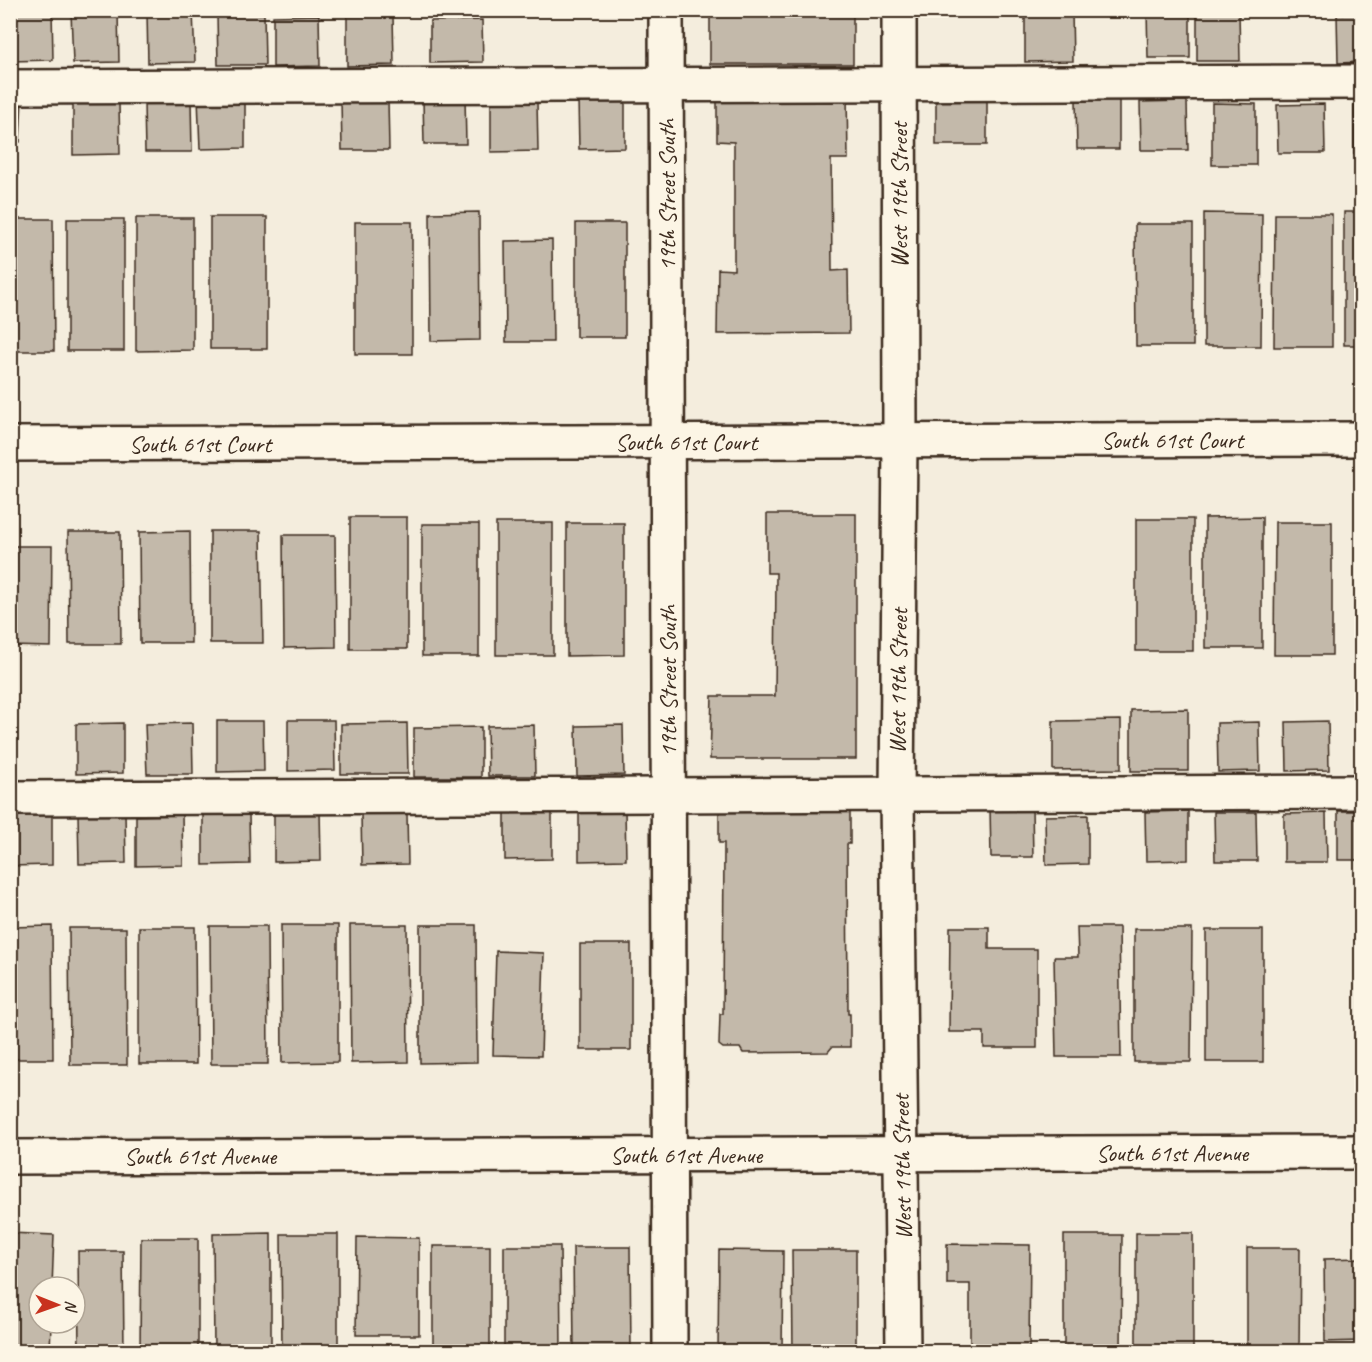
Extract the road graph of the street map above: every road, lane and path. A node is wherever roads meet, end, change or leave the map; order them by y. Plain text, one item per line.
1 (666, 10) edge
2 (899, 10) edge
3 (1362, 82) edge
4 (899, 83) junction
5 (666, 85) junction
6 (10, 87) edge
7 (1362, 439) edge
8 (900, 441) junction
9 (668, 442) junction
10 (10, 444) edge
11 (1362, 792) edge
12 (897, 794) junction
13 (669, 795) junction
14 (10, 798) edge
15 (1362, 1152) edge
16 (669, 1154) junction
17 (902, 1154) junction
18 (10, 1157) edge
19 (670, 1352) edge
20 (903, 1352) edge

1 - 5 street, 19th Street South
2 - 4 street, West 19th Street
3 - 4 street
4 - 5 street
4 - 8 street, West 19th Street
5 - 6 street
5 - 9 street, 19th Street South
7 - 8 street, South 61st Court
8 - 9 street, South 61st Court
8 - 12 street, West 19th Street
9 - 10 street, South 61st Court
9 - 13 street, 19th Street South
11 - 12 street
12 - 13 street
12 - 17 street, West 19th Street
13 - 14 street
13 - 16 street, 19th Street South
15 - 17 street, South 61st Avenue
16 - 17 street, South 61st Avenue
16 - 18 street, South 61st Avenue
16 - 19 street, 19th Street South
17 - 20 street, West 19th Street

